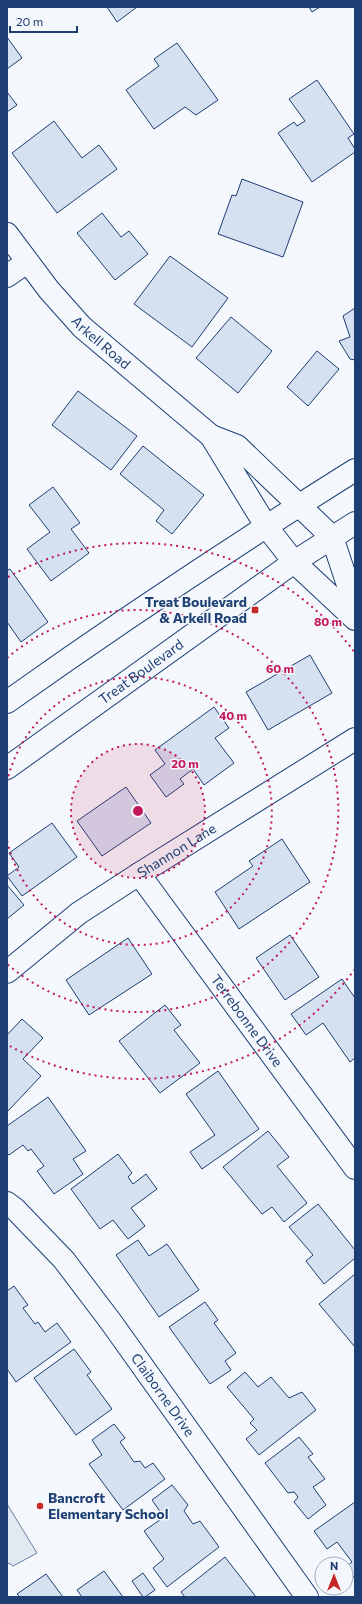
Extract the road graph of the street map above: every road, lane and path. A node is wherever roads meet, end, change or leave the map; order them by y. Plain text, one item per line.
1 (7, 234) edge
2 (27, 262) junction
3 (7, 276) edge
4 (211, 436) junction
5 (355, 470) edge
6 (299, 505) junction
7 (355, 523) edge
8 (266, 526) junction
9 (332, 537) junction
10 (294, 562) junction
11 (355, 606) edge
12 (355, 619) edge
13 (7, 702) edge
14 (355, 740) edge
15 (7, 768) edge
16 (139, 874) junction
17 (7, 972) edge
18 (355, 1168) edge
19 (7, 1203) edge
20 (307, 1597) edge

1 - 2 street, Arkell Road
2 - 3 street
2 - 4 street, Arkell Road
4 - 6 street, Arkell Road
4 - 8 street, Arkell Road
5 - 6 street
6 - 8 street
6 - 9 street, Arkell Road
7 - 9 street, Treat Boulevard
8 - 10 street, Arkell Road
8 - 13 street
9 - 10 street, Treat Boulevard
9 - 11 street, Arkell Road
10 - 12 street, Arkell Road
10 - 15 street, Treat Boulevard
14 - 16 street, Shannon Lane
16 - 17 street, Shannon Lane
16 - 18 street, Terrebonne Drive
19 - 20 street, Claiborne Drive

